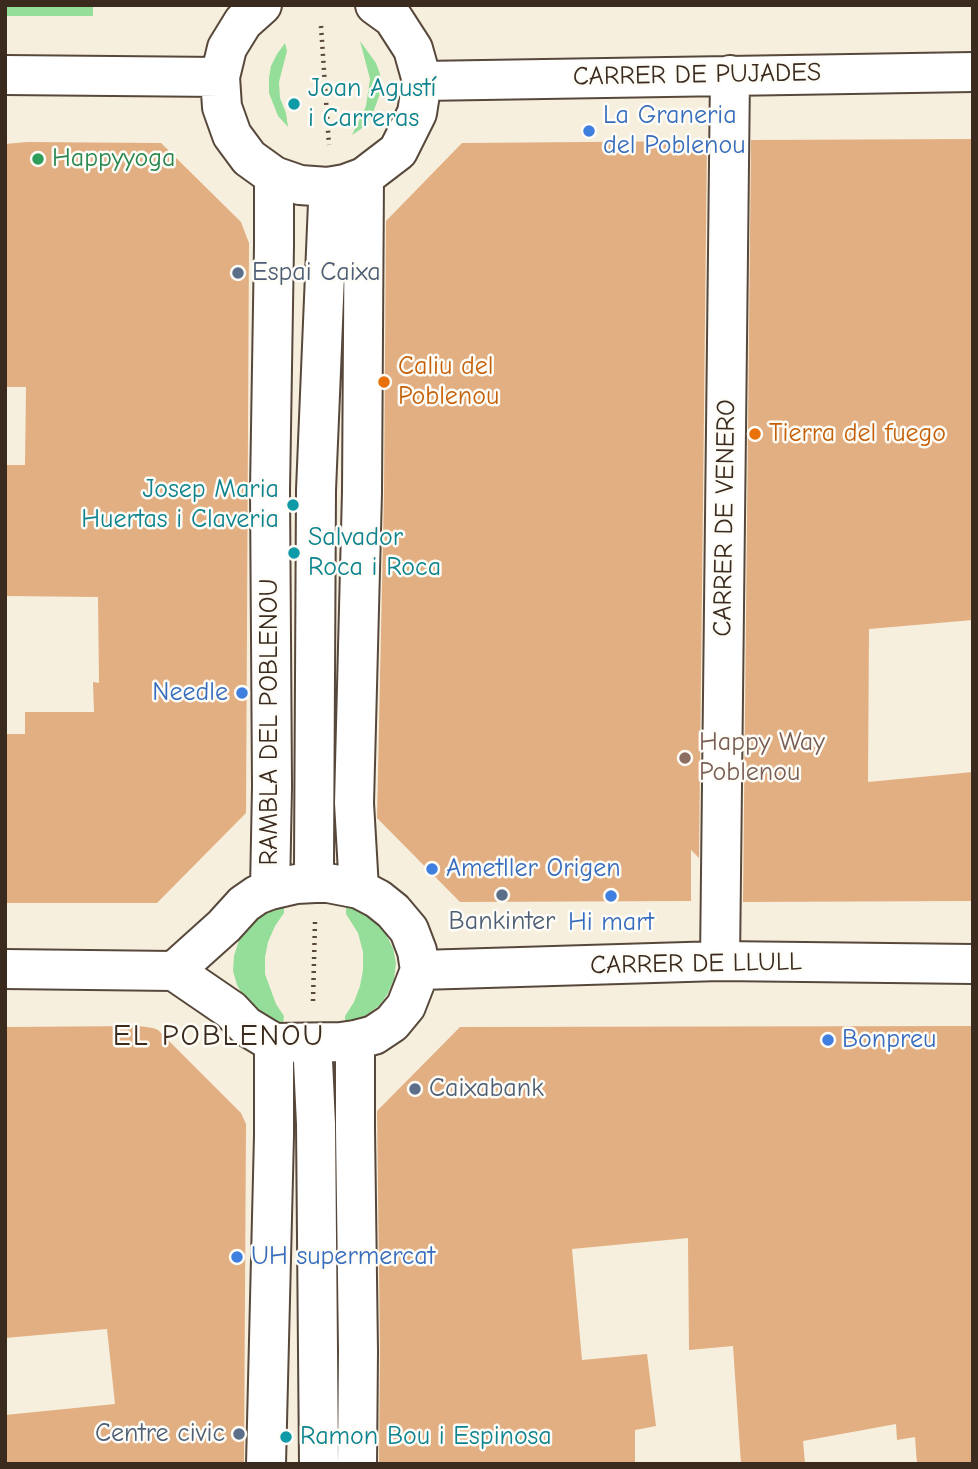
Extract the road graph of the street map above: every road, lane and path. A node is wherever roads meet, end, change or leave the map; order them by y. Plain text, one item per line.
1 (262, 5) edge
2 (376, 5) edge
3 (321, 26) dead end
4 (973, 72) edge
5 (5, 75) edge
6 (730, 75) junction
7 (220, 77) junction
8 (422, 81) junction
9 (329, 146) dead end
10 (274, 176) junction
11 (365, 177) junction
12 (328, 203) dead end
13 (314, 864) dead end
14 (359, 889) junction
15 (270, 890) junction
16 (315, 914) dead end
17 (224, 926) junction
18 (720, 961) junction
19 (973, 964) edge
20 (5, 969) edge
21 (420, 970) junction
22 (174, 971) junction
23 (312, 1009) dead end
24 (231, 1010) junction
25 (355, 1040) junction
26 (274, 1043) junction
27 (313, 1061) dead end
28 (266, 1464) edge
29 (319, 1464) edge
30 (357, 1464) edge

1 - 7 street
2 - 8 street
3 - 9 path
4 - 6 street, CARRER DE PUJADES
5 - 7 street
6 - 8 street, CARRER DE PUJADES
6 - 18 street, CARRER DE VENERO
7 - 10 street
8 - 11 street
10 - 11 street
10 - 15 street, RAMBLA DEL POBLENOU
11 - 14 street
12 - 13 street, RAMBLA DEL POBLENOU
14 - 15 street, RAMBLA DEL POBLENOU
14 - 21 street, RAMBLA DEL POBLENOU
15 - 17 street, RAMBLA DEL POBLENOU
16 - 23 path
17 - 22 street, RAMBLA DEL POBLENOU
17 - 24 street
18 - 19 street, CARRER DE LLULL
18 - 21 street, CARRER DE LLULL
20 - 22 street
21 - 25 street
22 - 24 street
24 - 26 street
25 - 26 street
25 - 30 street
26 - 28 street
27 - 29 street

